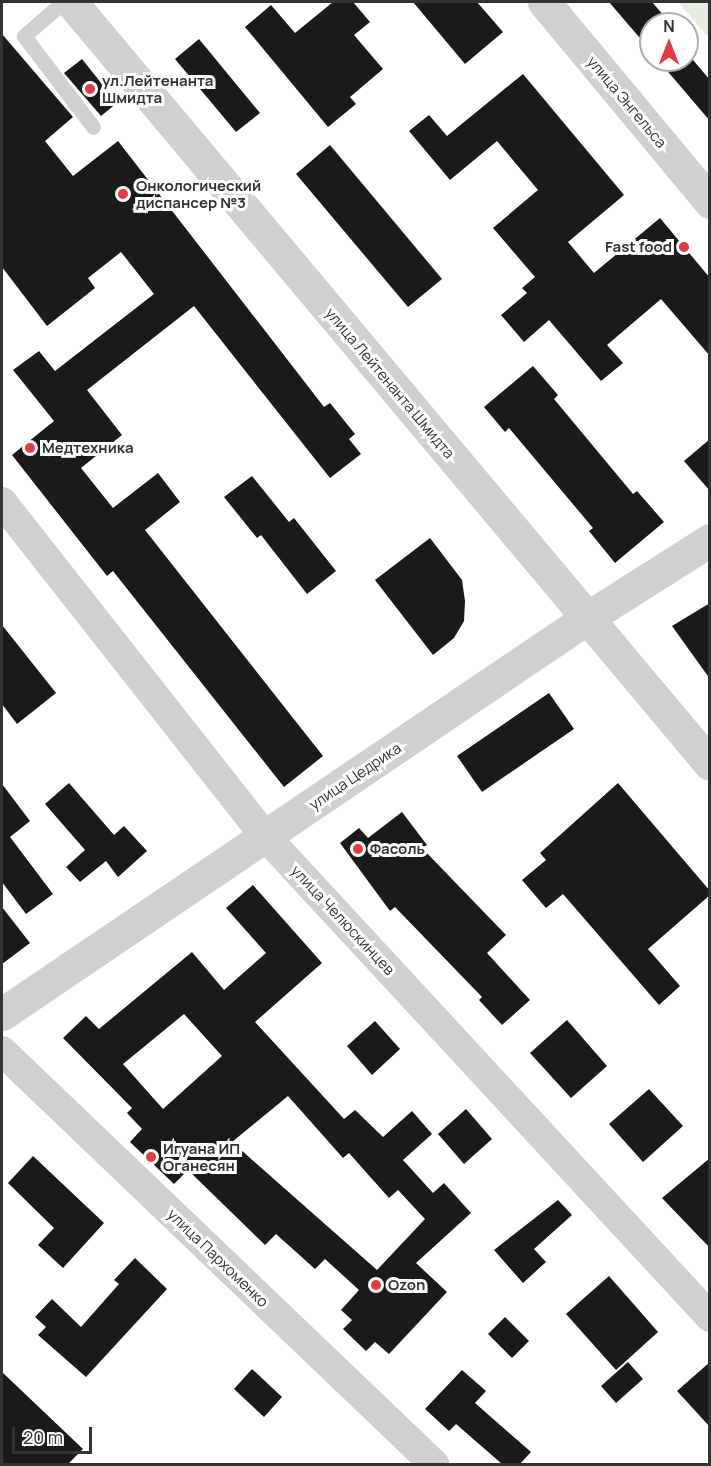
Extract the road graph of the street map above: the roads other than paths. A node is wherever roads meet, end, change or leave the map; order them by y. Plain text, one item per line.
1 (63, 2) edge
2 (70, 2) edge
3 (544, 2) edge
4 (93, 127) dead end
5 (710, 202) edge
6 (2, 502) edge
7 (710, 540) edge
8 (587, 618) junction
9 (710, 764) edge
10 (266, 837) junction
11 (2, 1014) edge
12 (2, 1051) edge
13 (710, 1317) edge
14 (434, 1464) edge

1 - 4 lane
2 - 8 street, улица Лейтенанта Шмидта
3 - 5 street, улица Энгельса
6 - 10 street, улица Челюскинцев
7 - 8 street, улица Цедрика
8 - 9 street, улица Лейтенанта Шмидта
8 - 10 street, улица Цедрика
10 - 11 street, улица Цедрика
10 - 13 street, улица Челюскинцев
12 - 14 street, улица Пархоменко

